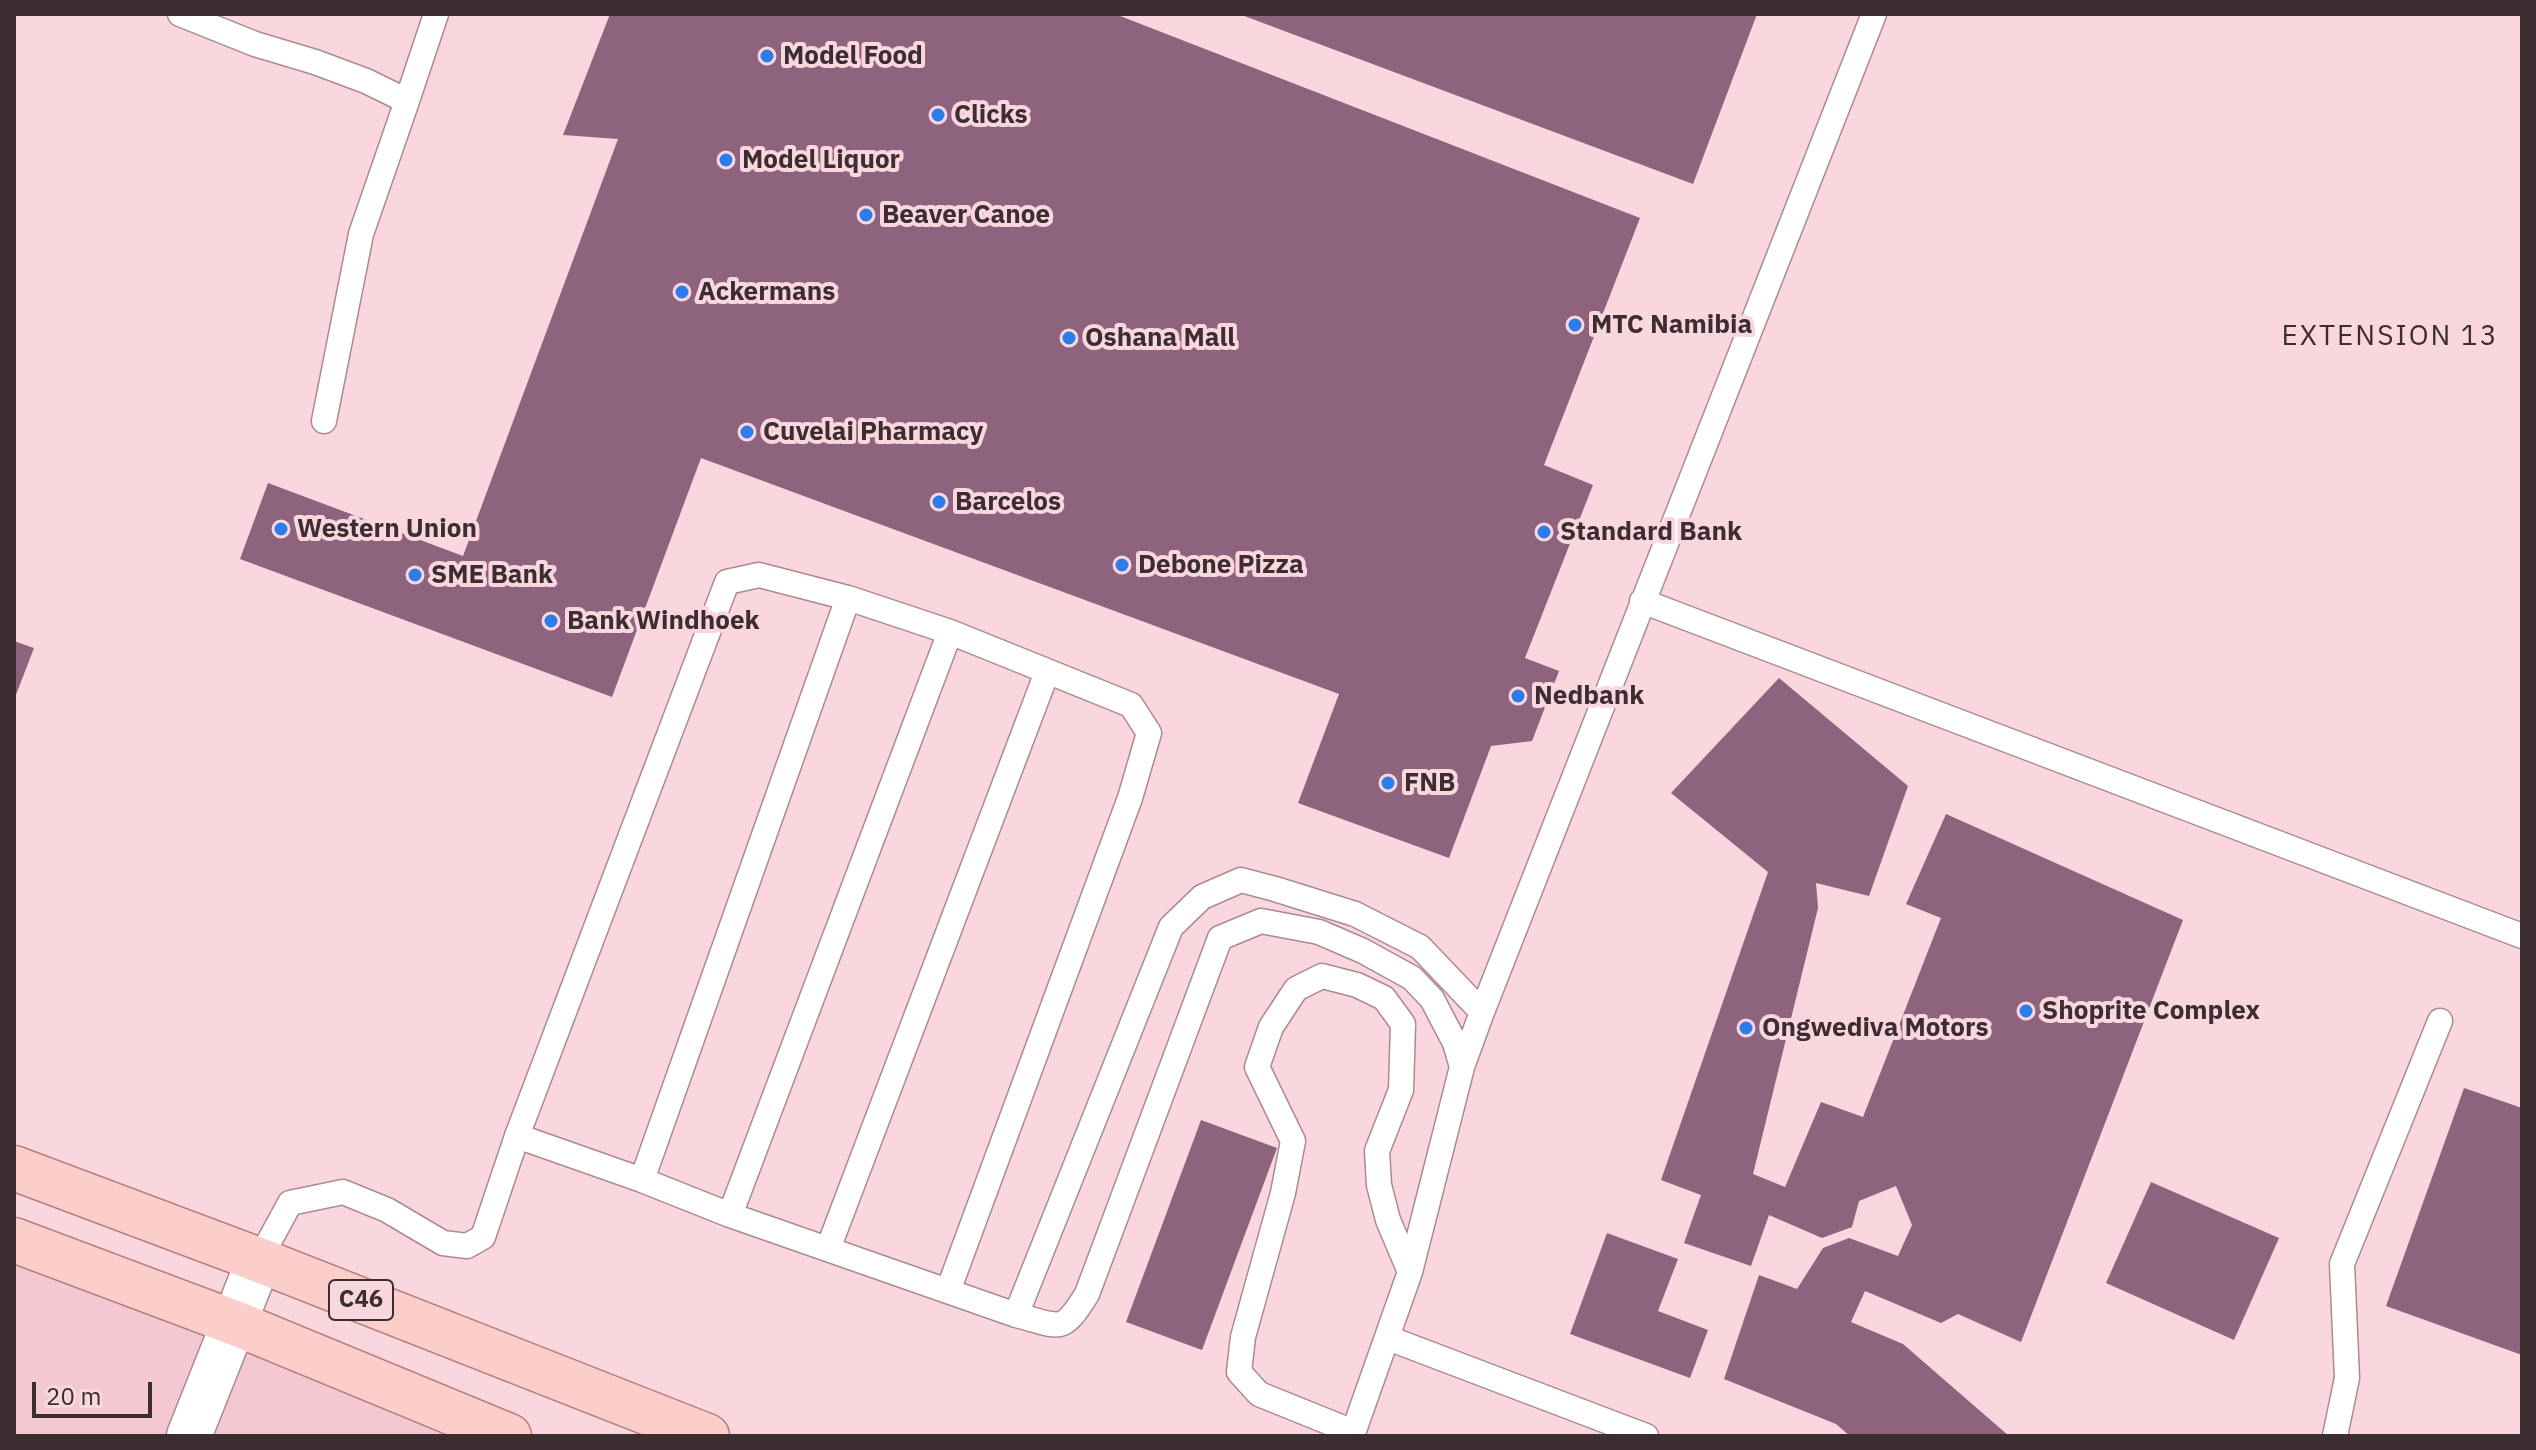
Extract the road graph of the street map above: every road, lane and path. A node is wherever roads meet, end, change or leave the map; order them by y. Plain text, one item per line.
1 (180, 14) edge
2 (436, 14) edge
3 (1874, 14) edge
4 (407, 101) junction
5 (324, 421) dead end
6 (848, 598) junction
7 (1642, 601) junction
8 (950, 632) junction
9 (1047, 672) junction
10 (2522, 936) edge
11 (1482, 1012) junction
12 (2440, 1021) dead end
13 (1462, 1067) junction
14 (517, 1136) junction
15 (14, 1168) edge
16 (642, 1180) junction
17 (730, 1215) junction
18 (14, 1240) edge
19 (828, 1249) junction
20 (259, 1260) junction
21 (1410, 1272) junction
22 (948, 1291) junction
23 (1016, 1315) junction
24 (235, 1323) junction
25 (1388, 1338) junction
26 (1352, 1434) edge
27 (189, 1436) edge
28 (509, 1436) edge
29 (707, 1436) edge
30 (1646, 1436) edge
31 (2335, 1436) edge

1 - 4 lane
2 - 4 lane
3 - 7 lane
4 - 5 lane
6 - 8 lane
6 - 14 lane
6 - 16 lane
7 - 10 lane
7 - 11 lane
8 - 9 lane
8 - 17 lane
9 - 19 lane
9 - 22 lane
11 - 13 lane
11 - 23 lane
12 - 31 lane
13 - 21 lane
13 - 23 lane
14 - 16 lane
14 - 20 lane
15 - 20 main road, C46
16 - 17 lane
17 - 19 lane
18 - 24 main road, C46
19 - 22 lane
20 - 24 street
20 - 29 main road, C46
21 - 25 lane
21 - 26 lane
22 - 23 lane
24 - 27 street
24 - 28 main road, C46
25 - 26 lane
25 - 30 lane

